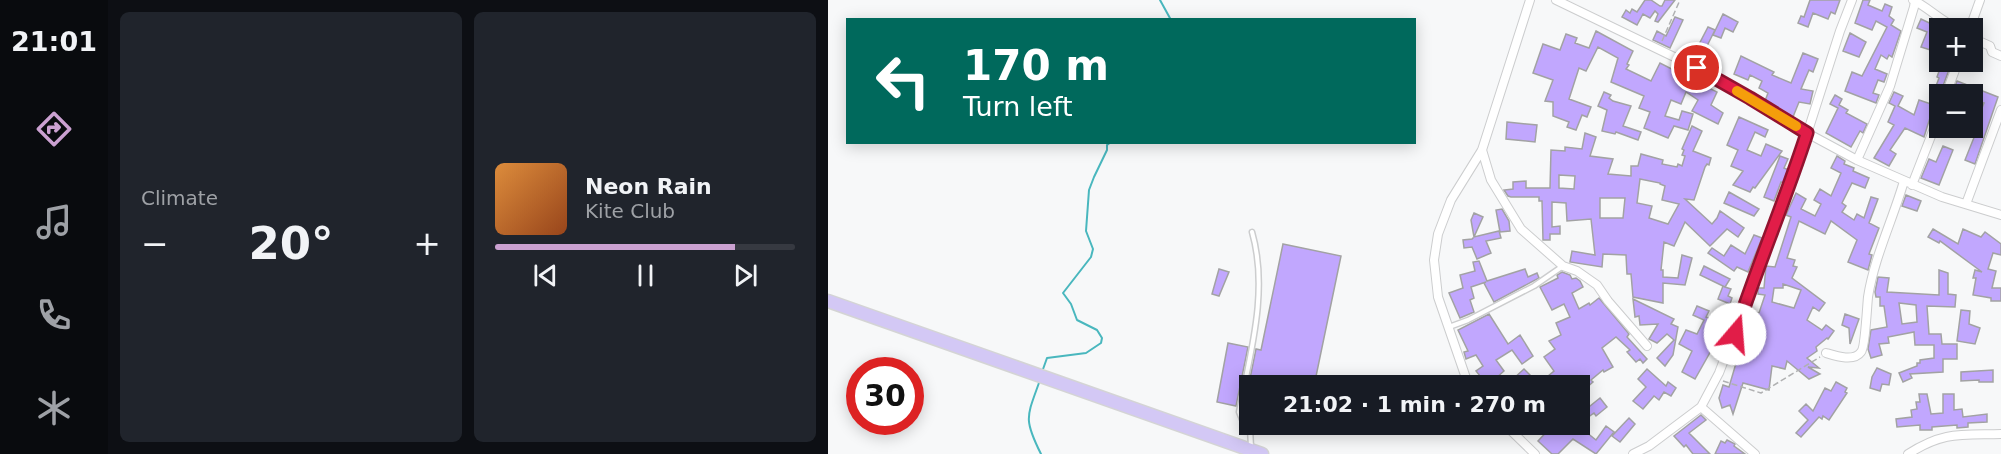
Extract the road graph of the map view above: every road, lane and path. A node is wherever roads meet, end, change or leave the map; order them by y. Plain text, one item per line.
1 (1530, 0) edge
2 (1556, 0) edge
3 (1680, 0) edge
4 (1852, 0) edge
5 (1914, 0) edge
6 (1980, 0) edge
7 (1940, 18) edge
8 (1974, 18) edge
9 (1983, 43) edge
10 (1658, 50) junction
11 (2001, 56) edge
12 (2001, 110) edge
13 (1807, 133) junction
14 (1930, 138) edge
15 (1482, 150) junction
16 (1857, 160) junction
17 (1904, 181) junction
18 (1912, 185) junction
19 (1966, 204) junction
20 (2001, 215) edge
21 (1252, 232) dead end
22 (1563, 266) junction
23 (828, 301) edge
24 (1449, 327) junction
25 (1647, 346) dead end
26 (1826, 353) joint
27 (1465, 375) edge
28 (1716, 379) junction
29 (1701, 407) junction
30 (2001, 434) edge
31 (1515, 435) edge
32 (1255, 453) edge
33 (1535, 454) edge
34 (1633, 454) edge
35 (1755, 454) edge
36 (1908, 454) edge

1 - 15 street
2 - 10 street
3 - 10 path
4 - 13 street
5 - 7 street
5 - 16 street
6 - 8 street
9 - 11 street
10 - 13 street
12 - 19 street
13 - 16 street
13 - 28 street
14 - 18 street
15 - 22 street
15 - 24 street
16 - 17 street
17 - 18 street
17 - 26 street
18 - 19 street
19 - 20 street
21 - 32 lane
22 - 24 lane
22 - 25 street
23 - 32 main road
24 - 27 street
26 - 28 path
28 - 29 street
29 - 34 street
29 - 35 street
30 - 36 street
31 - 33 street

